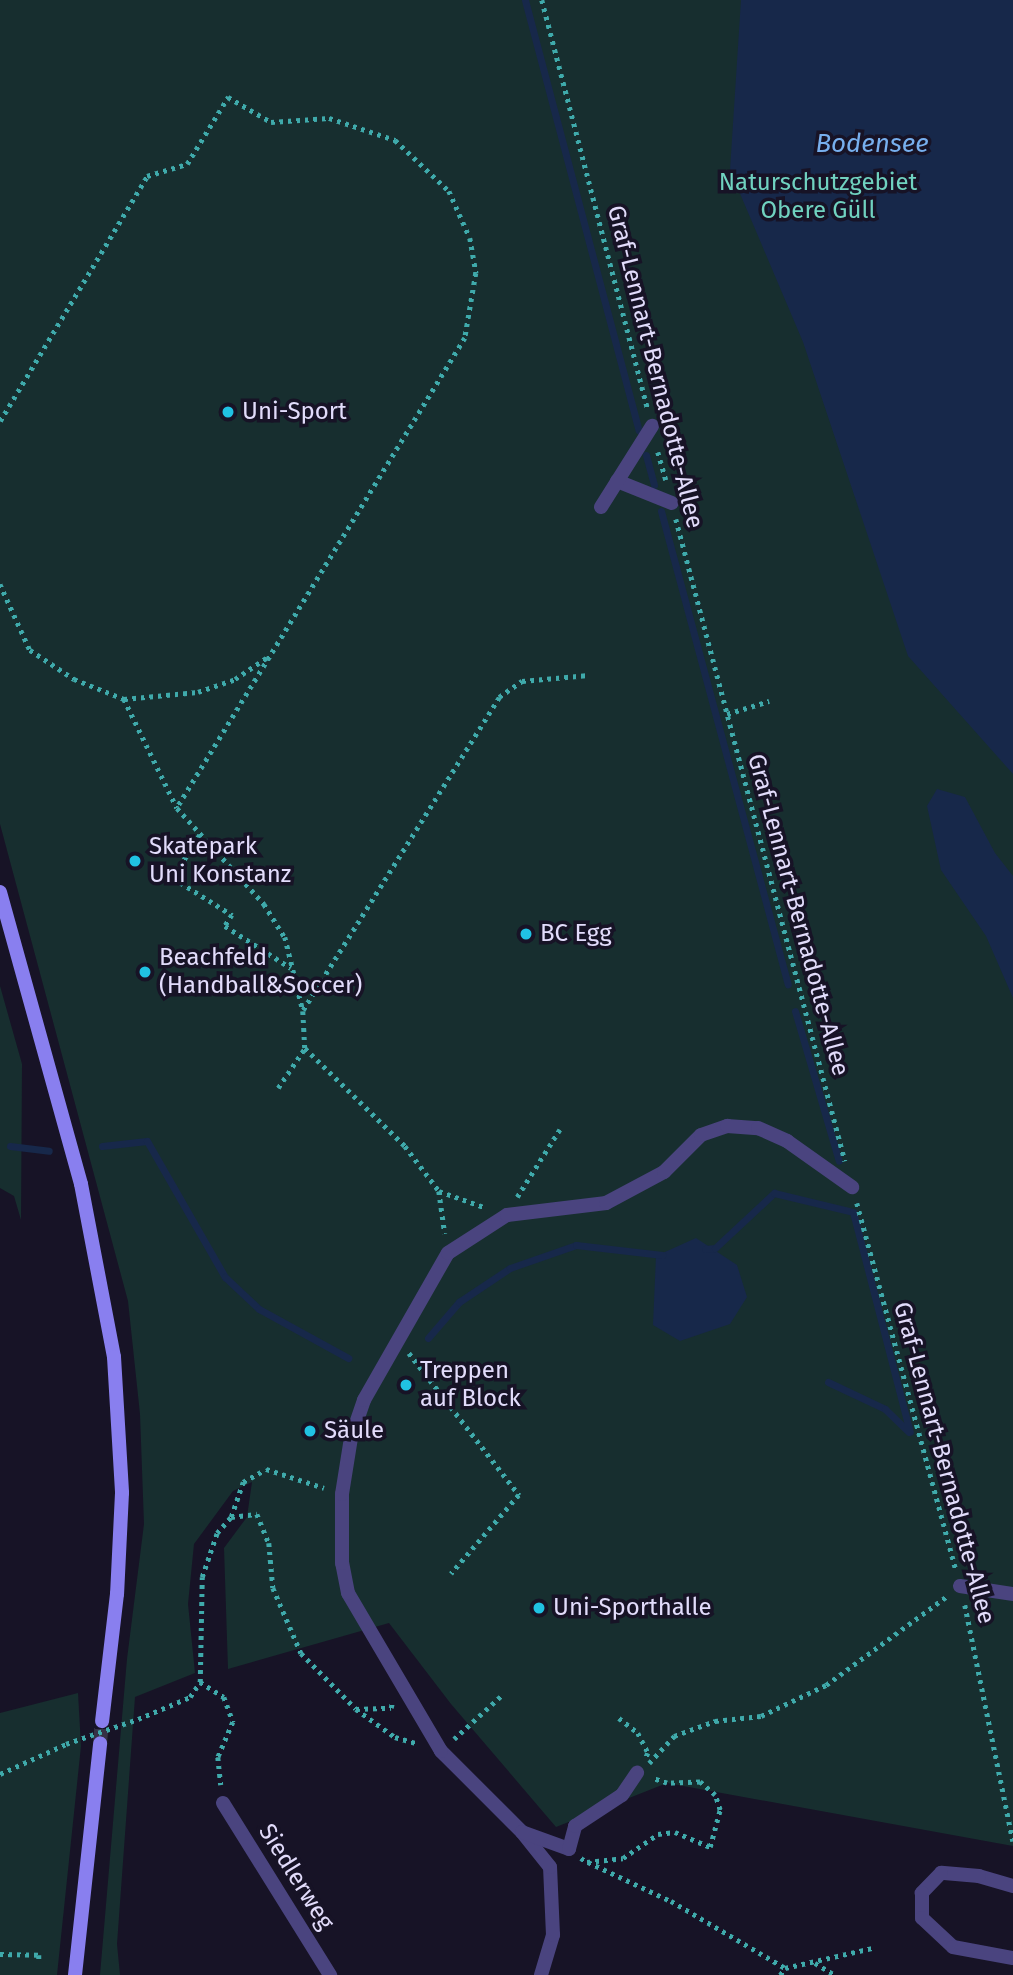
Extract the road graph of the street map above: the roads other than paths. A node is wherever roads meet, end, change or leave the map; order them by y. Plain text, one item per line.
1 (652, 426) road end
2 (617, 481) junction
3 (672, 503) road end
4 (601, 507) dead end
5 (0, 892) edge
6 (852, 1187) road end
7 (960, 1586) road end
8 (1013, 1594) edge
9 (102, 1721) tunnel mouth
10 (100, 1743) tunnel mouth
11 (638, 1773) road end
12 (223, 1803) road end
13 (523, 1832) junction
14 (1013, 1886) edge
15 (1013, 1958) edge
16 (75, 1975) edge
17 (330, 1975) edge
18 (541, 1975) edge

1 - 2 street
2 - 3 street
2 - 4 street
5 - 9 main road
6 - 13 street
7 - 8 street
10 - 16 main road
11 - 13 street
12 - 17 street, Siedlerweg
13 - 18 street
14 - 15 street

